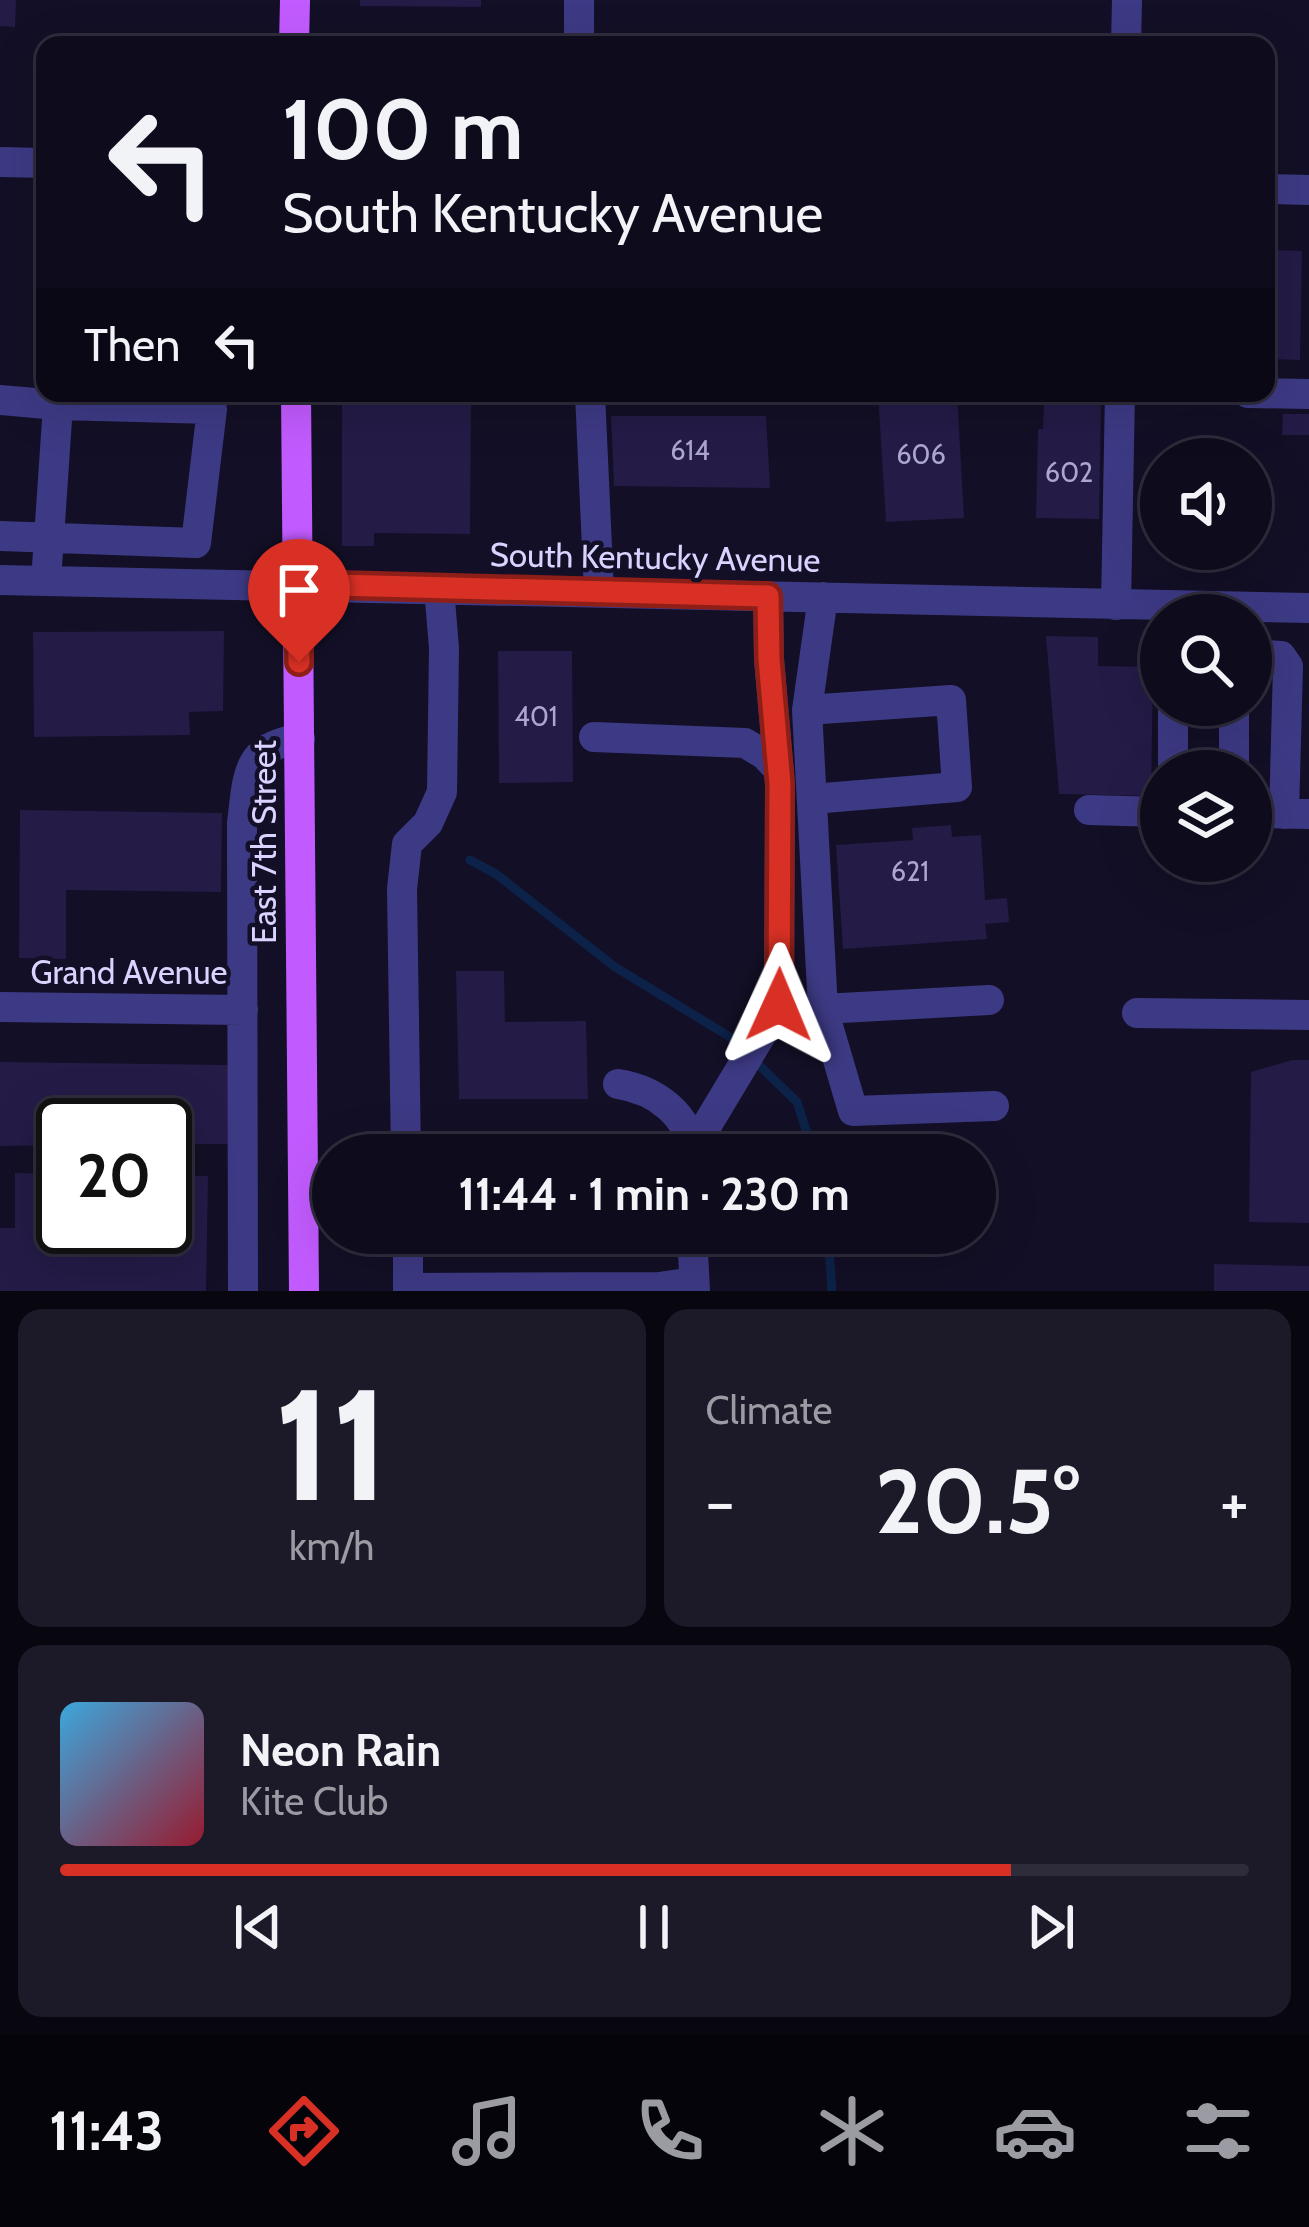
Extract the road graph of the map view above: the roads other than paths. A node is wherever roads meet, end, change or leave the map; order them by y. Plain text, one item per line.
1 (295, 0) edge
2 (579, 0) edge
3 (1127, 0) edge
4 (294, 36) edge
5 (580, 36) edge
6 (1126, 36) edge
7 (0, 162) edge
8 (36, 164) edge
9 (1275, 189) edge
10 (1309, 190) edge
11 (1275, 393) edge
12 (1309, 394) edge
13 (0, 400) edge
14 (296, 402) edge
15 (590, 402) edge
16 (1120, 402) edge
17 (58, 405) junction
18 (0, 536) edge
19 (49, 538) junction
20 (0, 580) edge
21 (46, 580) junction
22 (298, 584) junction
23 (440, 588) junction
24 (599, 592) junction
25 (768, 596) junction
26 (823, 597) junction
27 (1116, 605) junction
28 (1309, 605) edge
29 (1140, 607) edge
30 (1272, 608) edge
31 (1272, 655) edge
32 (807, 710) junction
33 (594, 737) dead end
34 (300, 739) junction
35 (779, 770) junction
36 (812, 799) junction
37 (1089, 810) dead end
38 (1140, 811) edge
39 (1297, 814) edge
40 (989, 1000) dead end
41 (0, 1007) edge
42 (243, 1010) junction
43 (823, 1010) junction
44 (1137, 1013) dead end
45 (1309, 1015) edge
46 (618, 1084) dead end
47 (994, 1106) dead end
48 (406, 1134) edge
49 (689, 1134) edge
50 (703, 1134) edge
51 (407, 1254) edge
52 (693, 1254) edge
53 (695, 1287) edge
54 (408, 1289) edge
55 (243, 1291) edge
56 (304, 1291) edge

1 - 4 main road
2 - 5 street
3 - 6 street
7 - 8 street
9 - 10 street
11 - 12 street
13 - 17 street
14 - 22 main road, East 7th Street
15 - 24 street
16 - 27 street
17 - 19 street
17 - 19 street
18 - 19 street
19 - 21 street
20 - 21 street, South Kentucky Avenue
21 - 22 street, South Kentucky Avenue
22 - 23 street, South Kentucky Avenue
22 - 34 main road, East 7th Street
23 - 24 street, South Kentucky Avenue
23 - 48 street
24 - 25 street, South Kentucky Avenue
25 - 26 street, South Kentucky Avenue
25 - 35 street
26 - 27 street, South Kentucky Avenue
26 - 32 street
27 - 29 street, South Kentucky Avenue
28 - 30 street, South Kentucky Avenue
31 - 39 street
32 - 36 street
32 - 36 street
33 - 35 street
34 - 42 street, Grand Avenue
34 - 56 main road, East 7th Street
35 - 50 street
36 - 43 street
37 - 38 street
40 - 43 street
41 - 42 street, Grand Avenue
42 - 55 street
43 - 47 street
44 - 45 street
46 - 49 street
51 - 54 street
52 - 53 street
53 - 54 street

